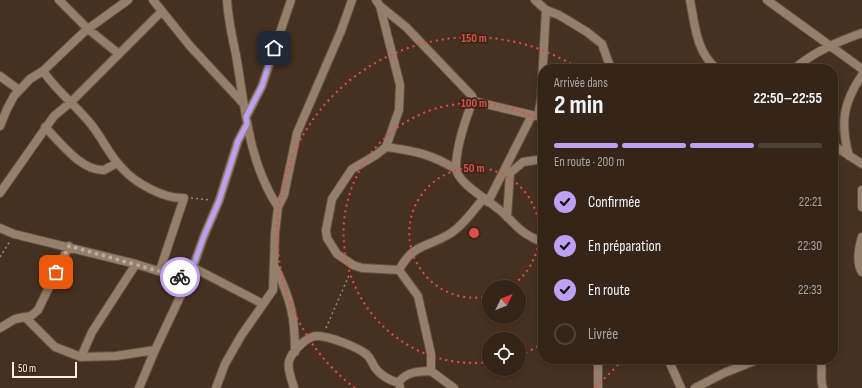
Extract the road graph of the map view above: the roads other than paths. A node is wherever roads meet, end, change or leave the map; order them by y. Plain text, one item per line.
1 (59, 0) edge
2 (128, 0) edge
3 (153, 0) edge
4 (227, 0) edge
5 (291, 0) edge
6 (352, 0) edge
7 (690, 0) edge
8 (767, 0) edge
9 (378, 3) edge
10 (542, 4) edge
11 (161, 12) junction
12 (88, 29) junction
13 (862, 33) edge
14 (828, 45) junction
15 (118, 54) junction
16 (541, 64) edge
17 (609, 64) edge
18 (712, 64) edge
19 (800, 64) edge
20 (862, 69) edge
21 (43, 70) junction
22 (862, 75) edge
23 (0, 76) edge
24 (20, 90) junction
25 (473, 101) junction
26 (71, 102) junction
27 (242, 102) junction
28 (537, 116) edge
29 (246, 121) junction
30 (0, 126) edge
31 (45, 127) junction
32 (386, 147) junction
33 (838, 148) edge
34 (849, 156) junction
35 (538, 160) edge
36 (117, 163) junction
37 (862, 164) edge
38 (456, 169) junction
39 (2, 184) edge
40 (862, 190) edge
41 (0, 193) edge
42 (486, 200) junction
43 (278, 207) junction
44 (862, 207) edge
45 (507, 217) junction
46 (0, 228) edge
47 (862, 237) edge
48 (538, 240) edge
49 (69, 246) junction
50 (136, 264) junction
51 (275, 266) junction
52 (192, 267) junction
53 (160, 270) junction
54 (399, 270) junction
55 (862, 272) edge
56 (189, 278) junction
57 (263, 304) junction
58 (25, 318) junction
59 (0, 328) edge
60 (155, 350) junction
61 (295, 352) junction
62 (81, 357) junction
63 (598, 364) edge
64 (670, 364) edge
65 (746, 364) edge
66 (821, 364) edge
67 (431, 371) junction
68 (399, 385) edge
69 (139, 388) edge
70 (216, 388) edge
71 (294, 388) edge
72 (454, 388) edge
73 (598, 388) edge
74 (681, 388) edge
75 (695, 388) edge
76 (823, 388) edge

1 - 12 street
2 - 12 street
3 - 11 street
4 - 27 street
5 - 29 street
6 - 43 street
7 - 18 street
8 - 14 street
9 - 25 street
9 - 32 street
10 - 16 street
10 - 17 street
11 - 15 street
11 - 27 street
12 - 15 street
12 - 21 street
13 - 14 street
14 - 19 street
14 - 20 street
15 - 26 street
21 - 24 street
21 - 26 street
22 - 34 street
23 - 24 street
24 - 30 street
25 - 28 street
25 - 38 street
26 - 31 street
26 - 36 street
27 - 29 street
28 - 42 street
29 - 43 street
29 - 52 street
31 - 36 street
31 - 39 street
32 - 38 street
32 - 54 street
33 - 34 street
34 - 37 street
35 - 45 street
36 - 53 street
38 - 42 street
39 - 41 street
40 - 44 street
42 - 45 street
42 - 54 street
43 - 51 street
45 - 48 street
46 - 49 street
47 - 55 street
49 - 50 street
49 - 58 street
50 - 53 street
50 - 62 street
51 - 57 street
51 - 61 street
52 - 56 street
52 - 57 street
53 - 56 street
54 - 67 street
56 - 60 street
57 - 70 street
58 - 59 street
58 - 62 street
60 - 62 street
60 - 69 street
61 - 68 street
61 - 71 street
63 - 73 street
64 - 74 street
65 - 75 street
66 - 76 street
67 - 68 street
67 - 72 street

